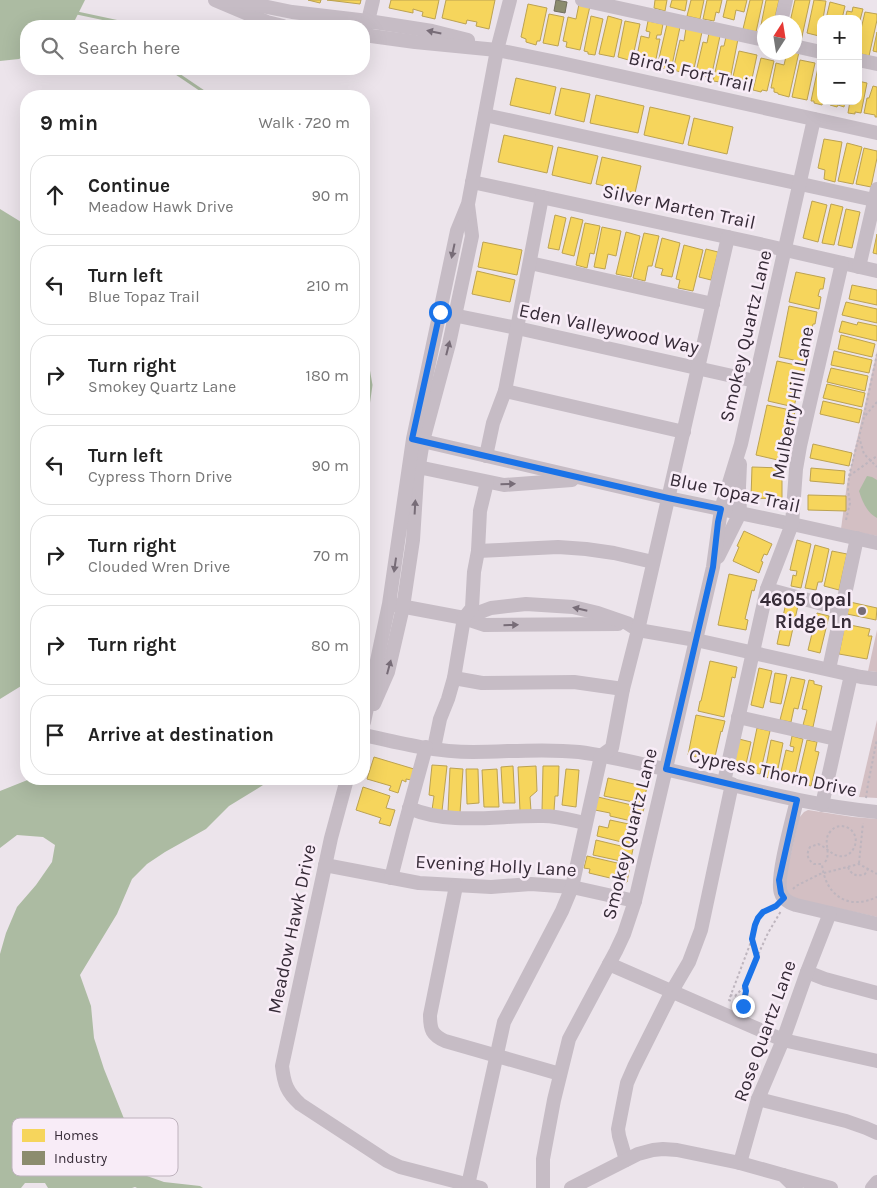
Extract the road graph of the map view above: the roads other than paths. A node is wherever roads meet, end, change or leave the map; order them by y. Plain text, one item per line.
1 (215, 0) edge
2 (233, 0) edge
3 (373, 0) edge
4 (510, 0) edge
5 (582, 0) edge
6 (786, 0) edge
7 (783, 15) edge
8 (262, 20) edge
9 (360, 20) edge
10 (368, 20) edge
11 (370, 21) edge
12 (370, 36) edge
13 (757, 38) edge
14 (802, 48) edge
15 (497, 50) junction
16 (817, 51) edge
17 (862, 61) edge
18 (877, 64) edge
19 (485, 115) junction
20 (814, 119) junction
21 (877, 133) edge
22 (472, 182) junction
23 (800, 184) junction
24 (876, 194) edge
25 (542, 197) junction
26 (468, 204) junction
27 (728, 237) junction
28 (785, 249) junction
29 (530, 263) junction
30 (842, 263) junction
31 (859, 267) junction
32 (877, 271) edge
33 (713, 304) junction
34 (440, 312) junction
35 (455, 315) junction
36 (517, 328) junction
37 (698, 368) junction
38 (755, 380) junction
39 (505, 391) junction
40 (684, 432) junction
41 (418, 440) junction
42 (741, 444) junction
43 (486, 456) junction
44 (413, 466) junction
45 (585, 479) junction
46 (487, 482) junction
47 (668, 498) junction
48 (721, 509) junction
49 (740, 513) junction
50 (792, 524) junction
51 (857, 538) junction
52 (877, 543) edge
53 (478, 551) junction
54 (653, 562) junction
55 (713, 567) junction
56 (767, 589) junction
57 (396, 606) junction
58 (841, 609) junction
59 (464, 618) junction
60 (632, 627) junction
61 (696, 640) junction
62 (753, 654) junction
63 (829, 669) junction
64 (851, 675) junction
65 (454, 678) junction
66 (877, 679) edge
67 (623, 689) junction
68 (370, 700) edge
69 (370, 714) edge
70 (738, 717) junction
71 (370, 736) edge
72 (836, 740) junction
73 (430, 748) junction
74 (601, 756) junction
75 (666, 769) junction
76 (728, 783) junction
77 (346, 785) edge
78 (797, 800) junction
79 (822, 805) junction
80 (409, 808) junction
81 (877, 812) edge
82 (585, 823) junction
83 (325, 864) junction
84 (391, 878) junction
85 (456, 886) junction
86 (572, 887) junction
87 (635, 901) junction
88 (830, 913) junction
89 (877, 924) edge
90 (609, 964) junction
91 (807, 972) junction
92 (672, 991) junction
93 (877, 993) edge
94 (783, 1040) junction
95 (496, 1055) junction
96 (877, 1061) edge
97 (560, 1074) junction
98 (758, 1099) junction
99 (877, 1133) edge
100 (626, 1160) junction
101 (740, 1164) junction
102 (783, 1175) junction
103 (877, 1182) edge
104 (474, 1186) edge
105 (543, 1188) edge
106 (571, 1188) edge
107 (796, 1188) edge
108 (831, 1188) edge
109 (872, 1188) edge

1 - 8 street
2 - 9 street, Bird's Fort Trail
3 - 10 street
4 - 15 street
5 - 13 street
6 - 7 street
15 -> 11 street, Bird's Fort Trail
12 - 15 street, Bird's Fort Trail
14 - 16 street
15 - 19 street
15 - 20 street, Bird's Fort Trail
17 - 18 street
19 - 22 street
19 - 23 street
20 - 21 street, Bird's Fort Trail
20 - 23 street, Smokey Quartz Lane
22 - 25 street, Silver Marten Trail
22 - 26 street
23 - 24 street
23 - 28 street, Smokey Quartz Lane
24 - 31 street
25 - 27 street, Silver Marten Trail
25 - 29 street
26 -> 34 street
26 - 35 street
27 - 28 street, Silver Marten Trail
27 - 33 street
28 - 30 street, Silver Marten Trail
28 - 38 street, Smokey Quartz Lane
29 - 33 street
29 - 36 street
30 - 31 street, Silver Marten Trail
30 - 50 street, Mulberry Hill Lane
31 - 32 street, Silver Marten Trail
33 - 37 street
34 - 35 street, Eden Valleywood Way
34 - 41 street
35 - 36 street, Eden Valleywood Way
41 -> 35 street
36 - 37 street, Eden Valleywood Way
36 - 39 street
37 - 38 street, Eden Valleywood Way
37 - 40 street
38 - 42 street, Smokey Quartz Lane
39 - 40 street
39 - 43 street
40 - 47 street
41 - 43 street, Blue Topaz Trail
41 - 44 street
42 - 48 street, Smokey Quartz Lane
42 - 49 street, Smokey Quartz Lane
43 - 45 street, Blue Topaz Trail
44 - 46 street, Blue Topaz Trail
44 - 57 street
46 -> 45 street, Blue Topaz Trail
45 - 47 street, Blue Topaz Trail
46 - 53 street
47 - 48 street, Blue Topaz Trail
47 - 54 street
48 - 49 street, Blue Topaz Trail
48 - 55 street, Smokey Quartz Lane
49 - 50 street, Blue Topaz Trail
49 - 55 street, Smokey Quartz Lane
50 - 51 street, Blue Topaz Trail
50 - 56 street, Mulberry Hill Lane
51 - 52 street, Blue Topaz Trail
51 - 58 street
53 - 54 street
53 - 59 street
54 - 60 street
55 - 61 street, Smokey Quartz Lane
56 - 58 street
56 - 62 street, Mulberry Hill Lane
57 - 59 street
57 - 68 street
69 -> 57 street
58 - 63 street
59 -> 60 street
60 -> 59 street
59 - 65 street
60 - 61 street
60 - 67 street
61 - 62 street
61 - 75 street, Smokey Quartz Lane
62 - 63 street
62 - 70 street, Mulberry Hill Lane
63 - 64 street
64 - 66 street
64 - 72 street
65 - 67 street
65 - 73 street
67 - 74 street
70 - 72 street
70 - 76 street, Mulberry Hill Lane
71 - 73 street, Cypress Thorn Drive
72 - 79 street
73 - 74 street, Cypress Thorn Drive
73 - 80 street
74 - 75 street, Cypress Thorn Drive
74 - 82 street
75 - 76 street, Cypress Thorn Drive
75 - 87 street, Smokey Quartz Lane
76 - 78 street, Cypress Thorn Drive
76 - 92 street, Mulberry Hill Lane
77 - 83 street, Meadow Hawk Drive
78 - 79 street, Cypress Thorn Drive
78 - 88 street
79 - 81 street, Cypress Thorn Drive
80 - 82 street
80 - 84 street
82 - 86 street
83 - 84 street, Evening Holly Lane
83 - 104 street, Meadow Hawk Drive
84 - 85 street, Evening Holly Lane
85 - 86 street, Evening Holly Lane
85 - 95 street
86 - 87 street, Evening Holly Lane
86 - 95 street
87 - 90 street, Smokey Quartz Lane
88 - 89 street
88 - 91 street, Rose Quartz Lane
90 - 92 street
90 - 97 street, Smokey Quartz Lane
91 - 93 street
91 - 94 street, Rose Quartz Lane
92 - 94 street
92 - 100 street, Mulberry Hill Lane
94 - 96 street
94 - 98 street, Rose Quartz Lane
95 - 97 street
95 - 104 street
97 - 105 street, Smokey Quartz Lane
98 - 99 street
98 - 101 street, Rose Quartz Lane
100 - 101 street
100 - 106 street
101 - 102 street
102 - 107 street
102 - 108 street
103 - 109 street

